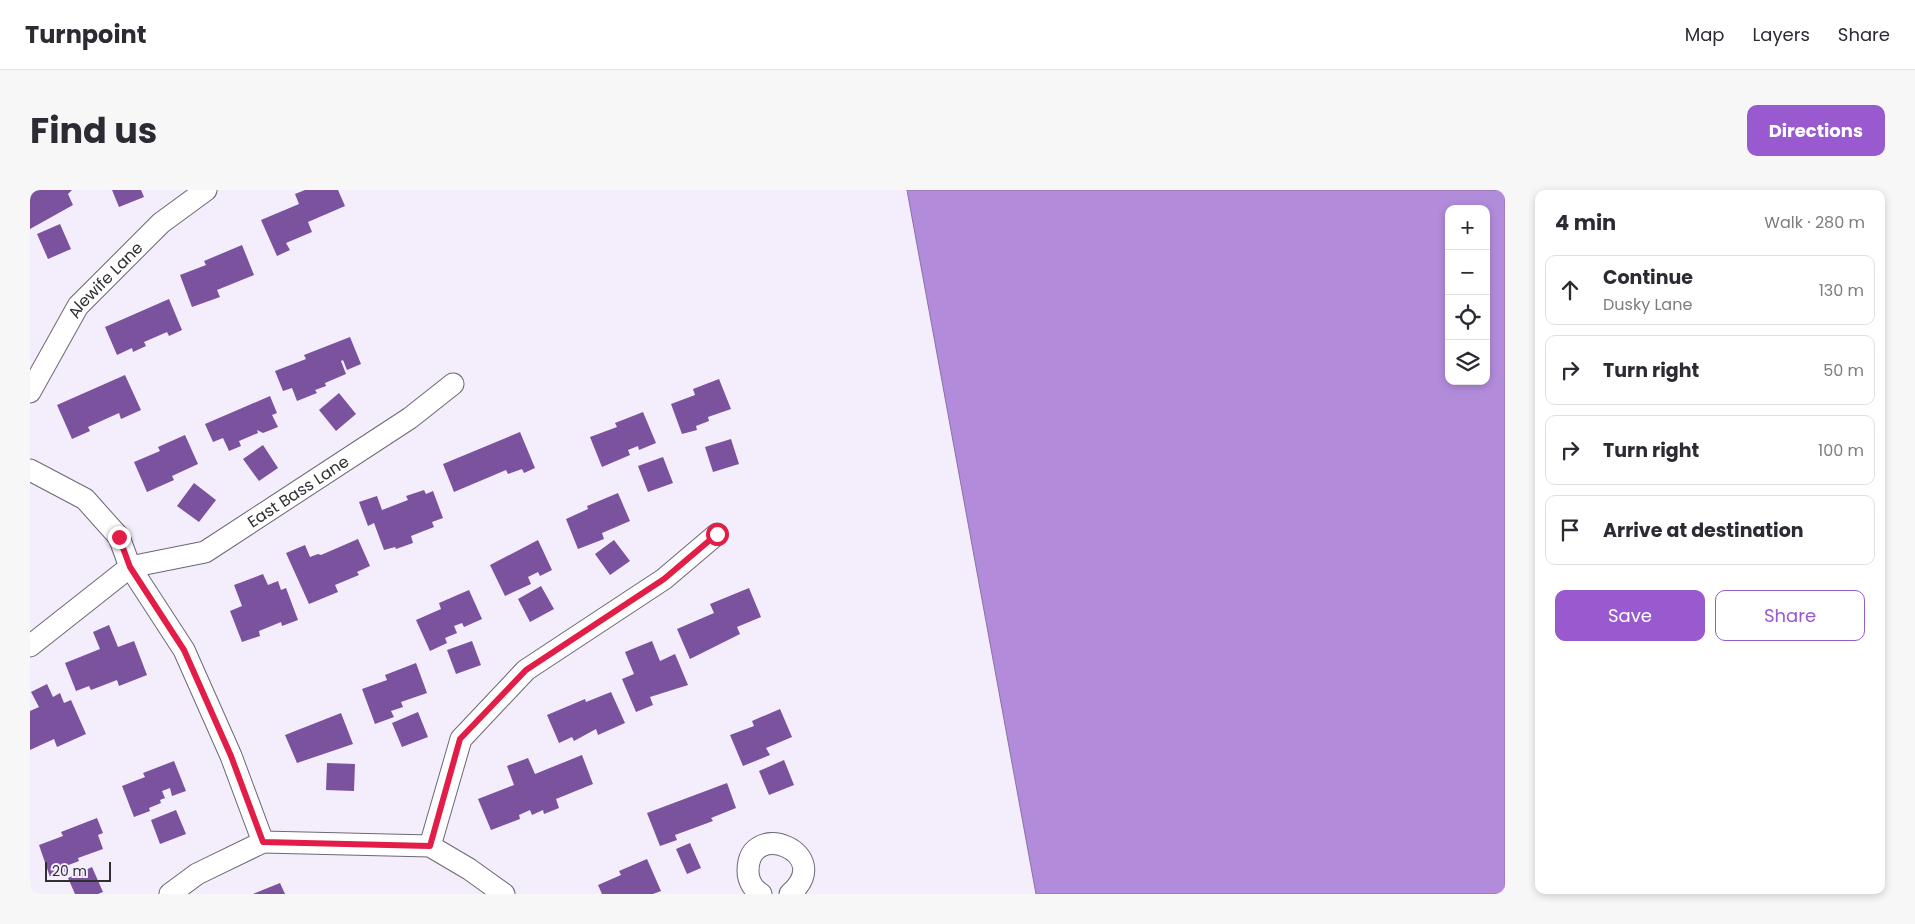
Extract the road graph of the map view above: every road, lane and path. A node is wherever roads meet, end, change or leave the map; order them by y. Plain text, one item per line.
1 (206, 190) edge
2 (452, 384) dead end
3 (30, 392) edge
4 (30, 470) edge
5 (717, 534) dead end
6 (130, 567) junction
7 (30, 646) edge
8 (263, 842) junction
9 (430, 846) junction
10 (758, 893) edge
11 (170, 894) edge
12 (504, 894) edge
13 (790, 894) edge

1 - 3 street, Alewife Lane
2 - 6 street, East Bass Lane
4 - 6 street
5 - 9 street
6 - 7 street
6 - 8 street
8 - 9 street
8 - 11 street
9 - 12 street
10 - 13 street

